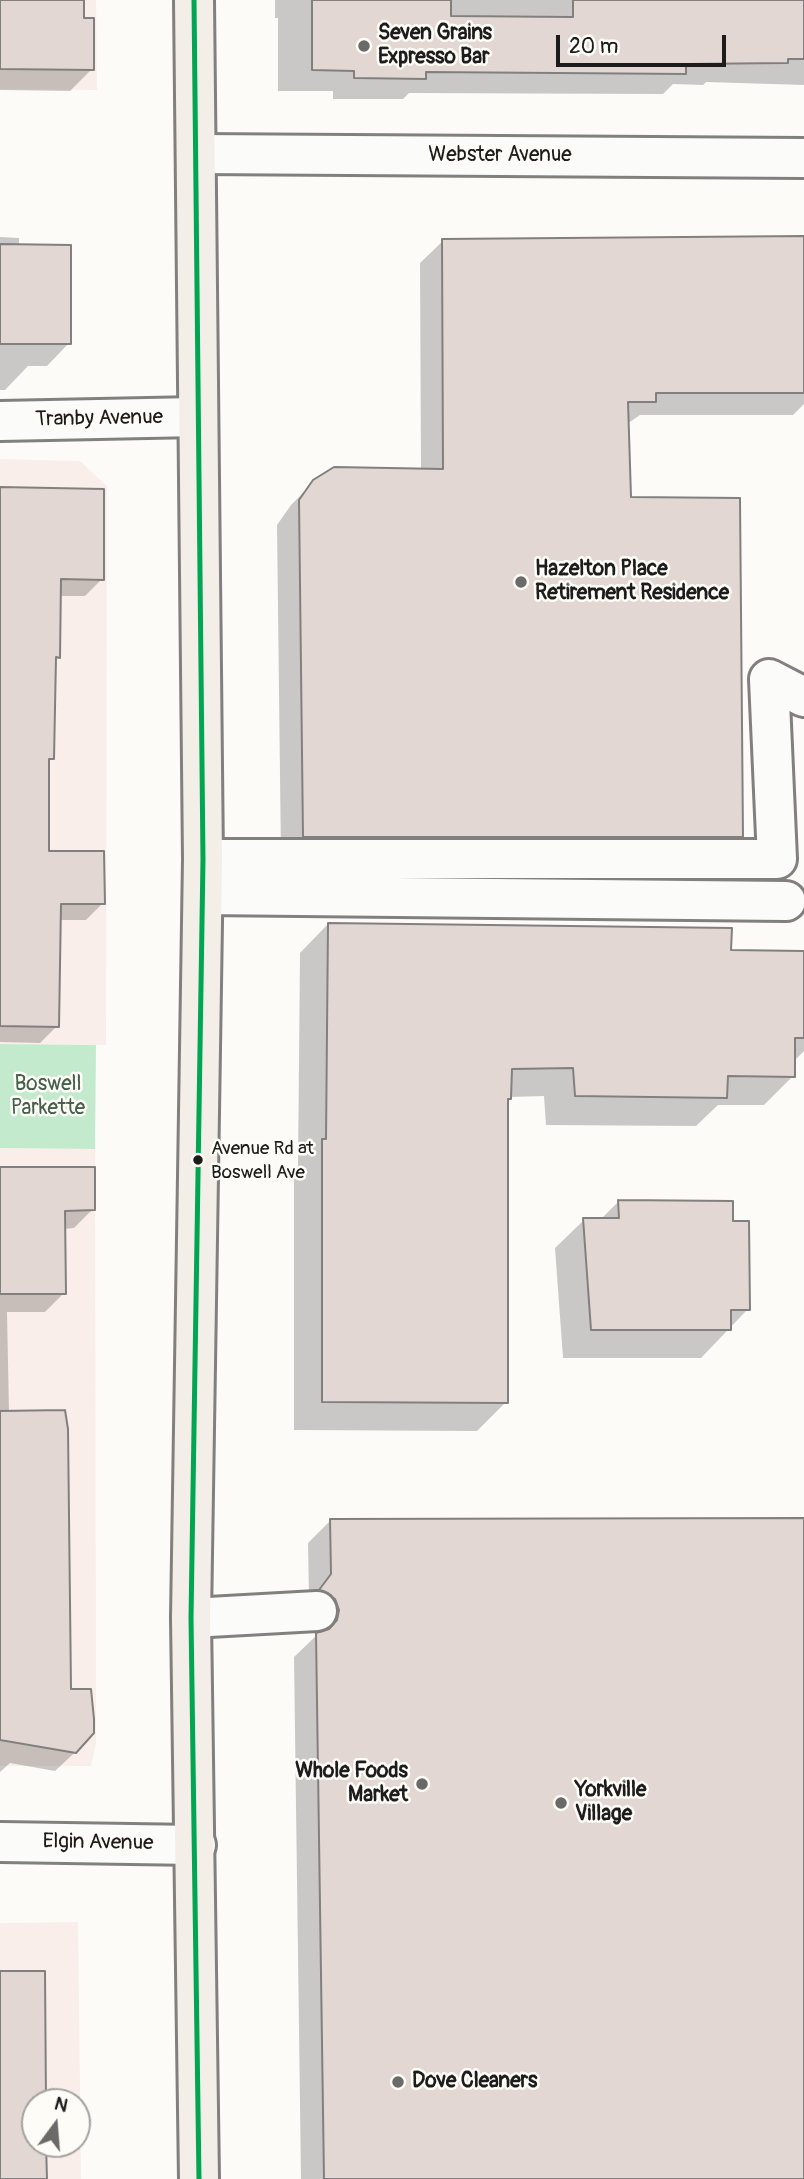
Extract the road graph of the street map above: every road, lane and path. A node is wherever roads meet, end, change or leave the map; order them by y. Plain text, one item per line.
1 (194, 0) edge
2 (197, 154) junction
3 (804, 158) edge
4 (197, 416) junction
5 (0, 421) edge
6 (804, 697) edge
7 (789, 774) edge
8 (203, 877) junction
9 (786, 901) dead end
10 (317, 1611) dead end
11 (191, 1618) junction
12 (0, 1842) edge
13 (196, 1845) junction
14 (200, 2179) edge

1 - 2 main road
2 - 3 street, Webster Avenue
2 - 4 main road
4 - 5 street, Tranby Avenue
4 - 8 main road
6 - 7 street
7 - 8 street
8 - 9 street
8 - 11 main road
10 - 11 street
11 - 13 main road
12 - 13 street, Elgin Avenue
13 - 14 main road

